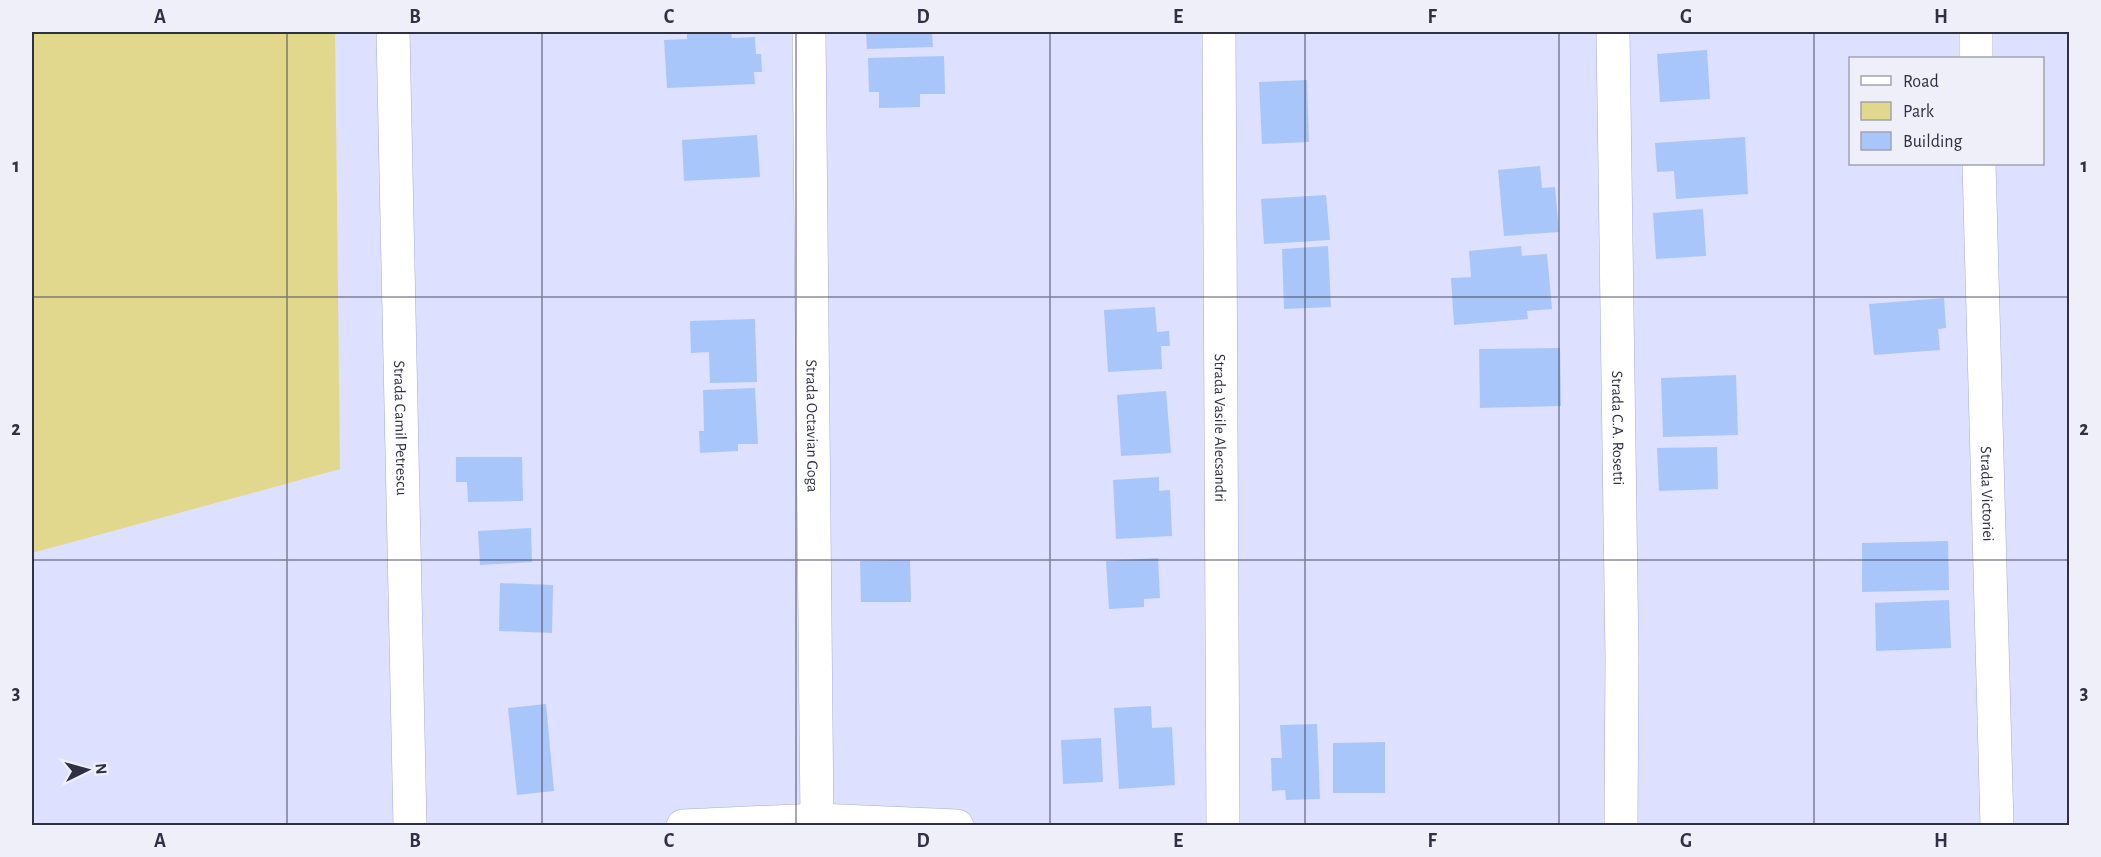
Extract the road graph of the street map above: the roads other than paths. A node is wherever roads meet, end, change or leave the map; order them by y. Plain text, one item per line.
1 (393, 32) edge
2 (809, 32) edge
3 (1218, 32) edge
4 (1613, 32) edge
5 (1976, 32) edge
6 (1976, 57) edge
7 (1979, 165) edge
8 (817, 820) junction
9 (410, 825) edge
10 (683, 825) edge
11 (957, 825) edge
12 (1223, 825) edge
13 (1621, 825) edge
14 (1997, 825) edge

1 - 9 street, Strada Camil Petrescu
2 - 8 street, Strada Octavian Goga
3 - 12 street, Strada Vasile Alecsandri
4 - 13 street, Strada C.A. Rosetti
5 - 6 street
7 - 14 street, Strada Victoriei
8 - 10 street
8 - 11 street

